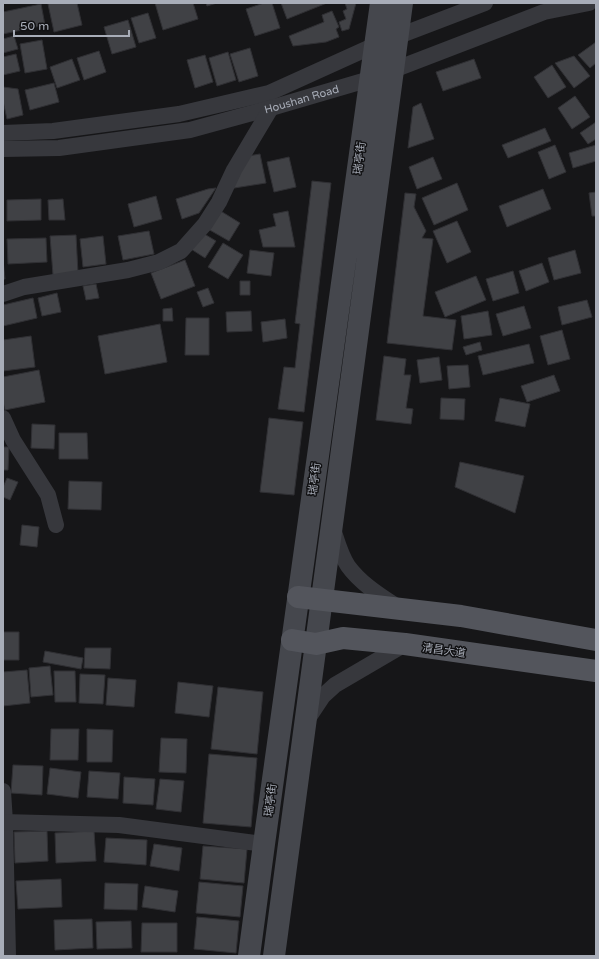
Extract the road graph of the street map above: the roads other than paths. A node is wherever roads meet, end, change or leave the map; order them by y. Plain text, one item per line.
1 (381, 3) edge
2 (402, 3) edge
3 (485, 3) edge
4 (589, 3) edge
5 (397, 37) junction
6 (375, 45) junction
7 (392, 71) junction
8 (370, 79) junction
9 (271, 108) junction
10 (3, 133) edge
11 (3, 149) edge
12 (3, 294) edge
13 (3, 418) edge
14 (332, 523) junction
15 (56, 525) dead end
16 (298, 597) junction
17 (321, 599) junction
18 (399, 608) junction
19 (292, 640) junction
20 (596, 640) edge
21 (316, 644) junction
22 (405, 644) junction
23 (596, 671) edge
24 (305, 722) junction
25 (3, 791) edge
26 (4, 822) edge
27 (264, 844) junction
28 (8, 956) edge
29 (250, 956) edge
30 (274, 956) edge

1 - 6 main road, 瑞亭街
2 - 5 main road, 瑞亭街
3 - 5 street, Houshan Road
4 - 7 street, Houshan Road
5 - 6 street, Houshan Road
5 - 7 main road, 瑞亭街
6 - 8 main road, 瑞亭街
6 - 10 street, Houshan Road
7 - 8 street, Houshan Road
7 - 14 main road, 瑞亭街
8 - 9 street, Houshan Road
8 - 16 main road, 瑞亭街
9 - 11 street, Houshan Road
9 - 12 street
13 - 15 street
14 - 17 main road, 瑞亭街
14 - 18 street
16 - 17 main road
16 - 19 main road, 瑞亭街
17 - 18 main road
17 - 21 main road, 瑞亭街
18 - 20 main road
19 - 21 main road, 清昌大道
19 - 27 main road, 瑞亭街
21 - 22 main road, 清昌大道
21 - 24 main road, 瑞亭街
22 - 23 main road, 清昌大道
22 - 24 street
24 - 30 main road, 瑞亭街
25 - 26 street
26 - 27 street
26 - 28 street
27 - 29 main road, 瑞亭街

